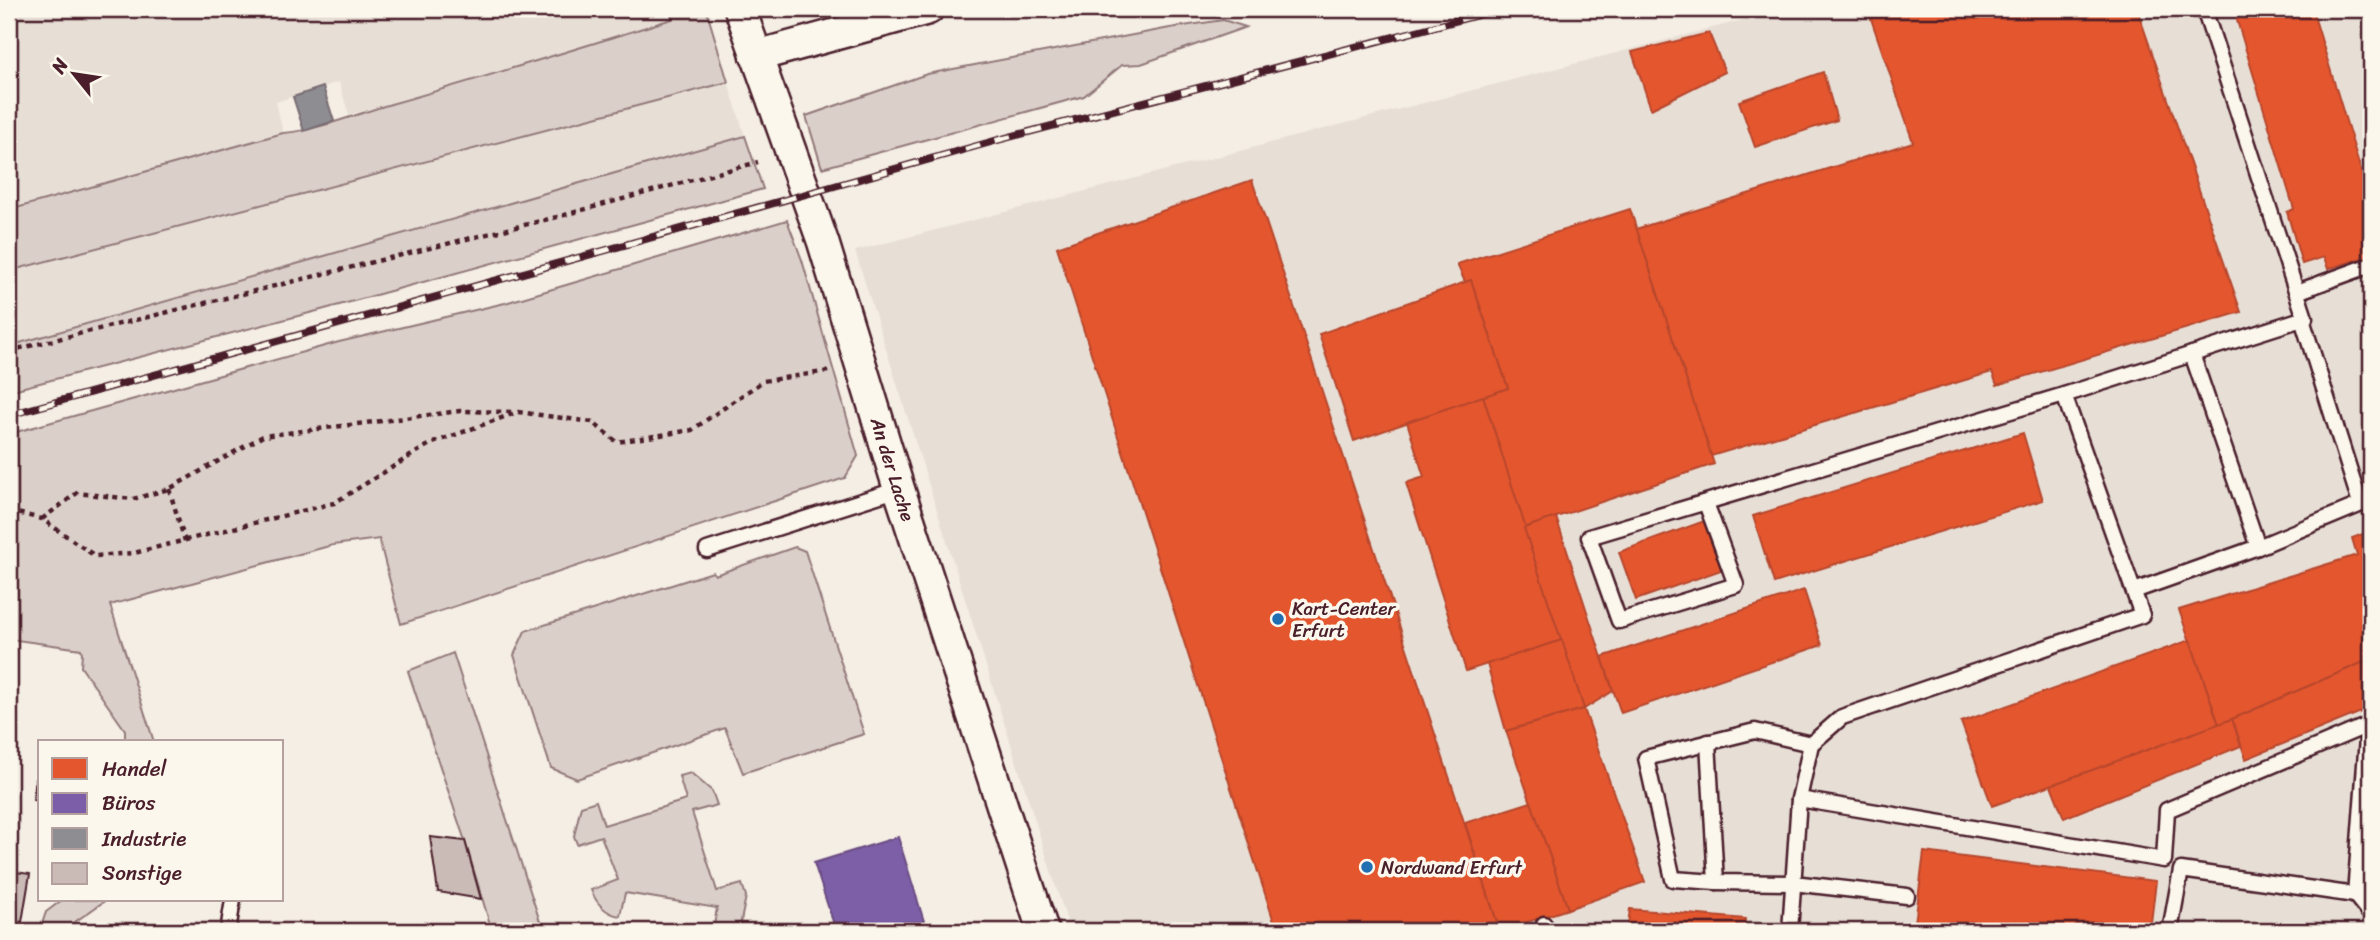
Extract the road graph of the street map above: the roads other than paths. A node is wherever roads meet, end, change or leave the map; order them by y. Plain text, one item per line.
1 (740, 9) edge
2 (928, 9) edge
3 (2204, 9) edge
4 (756, 56) junction
5 (2371, 265) edge
6 (2297, 292) junction
7 (2302, 318) junction
8 (2192, 354) junction
9 (2064, 395) junction
10 (899, 489) junction
11 (2366, 502) edge
12 (1706, 503) junction
13 (2259, 547) junction
14 (707, 550) dead end
15 (2134, 591) junction
16 (1708, 741) junction
17 (1811, 744) junction
18 (1798, 799) junction
19 (2164, 860) junction
20 (2181, 870) junction
21 (1716, 882) junction
22 (1793, 883) junction
23 (2355, 895) junction
24 (1907, 896) dead end
25 (233, 902) edge
26 (2371, 915) edge
27 (228, 931) edge
28 (1044, 931) edge
29 (1790, 931) edge
30 (2170, 931) edge

1 - 4 street, An der Lache
2 - 4 street
3 - 6 lane
4 - 10 street, An der Lache
5 - 6 lane
6 - 7 lane
7 - 8 lane
7 - 11 lane
8 - 9 lane
8 - 13 lane
9 - 12 lane
9 - 15 lane
10 - 14 lane
10 - 28 street, An der Lache
11 - 13 lane
12 - 12 lane
13 - 15 lane
15 - 17 lane
16 - 17 lane
16 - 21 lane
16 - 21 lane
17 - 18 lane
18 - 19 lane
18 - 22 lane
19 - 20 lane
19 - 23 lane
20 - 23 lane
20 - 30 lane
21 - 22 lane
22 - 24 lane
22 - 29 lane
23 - 26 lane
25 - 27 lane

